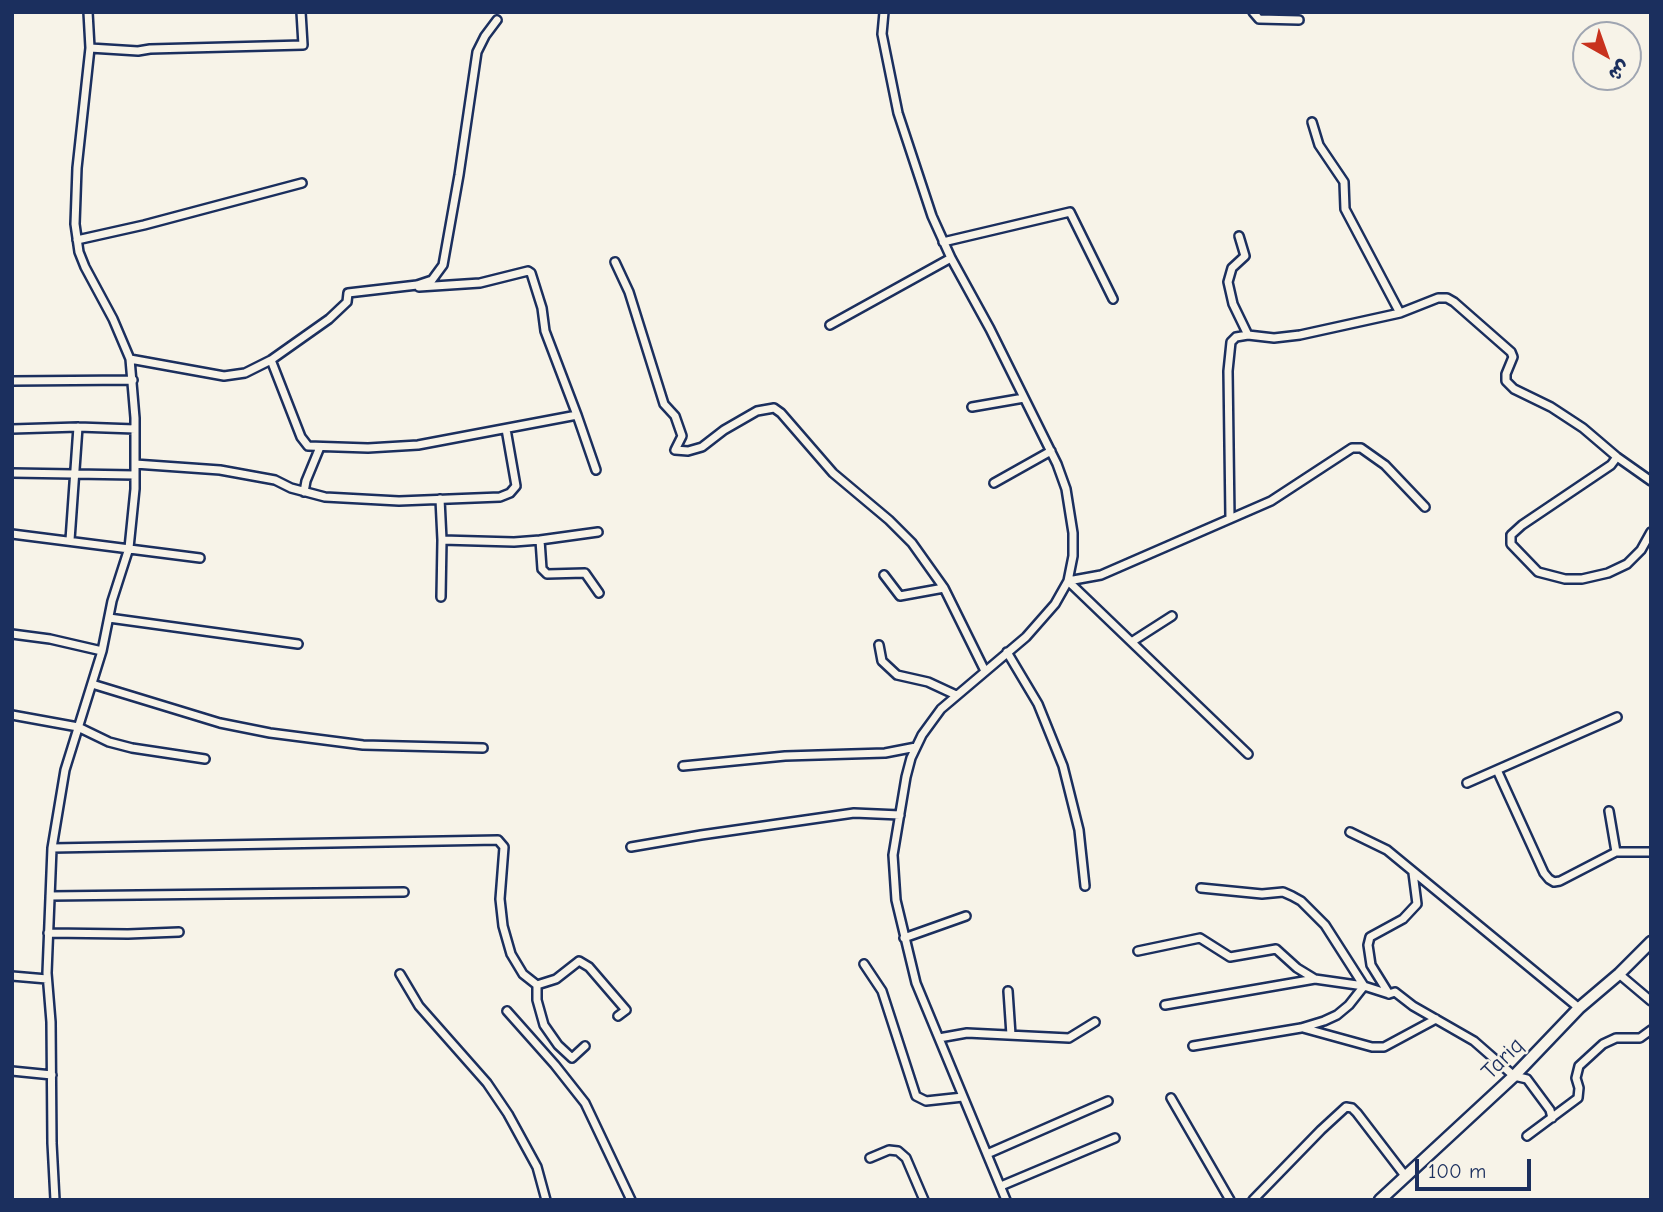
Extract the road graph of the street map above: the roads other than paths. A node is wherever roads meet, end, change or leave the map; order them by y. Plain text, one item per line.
1 (88, 12) edge
2 (302, 12) edge
3 (884, 12) edge
4 (1253, 12) edge
5 (497, 20) dead end
6 (1299, 20) dead end
7 (90, 48) junction
8 (1312, 122) dead end
9 (302, 183) dead end
10 (1239, 236) dead end
11 (77, 240) junction
12 (943, 242) junction
13 (951, 258) junction
14 (615, 262) dead end
15 (1113, 299) dead end
16 (347, 302) junction
17 (1400, 313) junction
18 (830, 325) dead end
19 (1248, 335) junction
20 (130, 359) junction
21 (271, 360) junction
22 (133, 380) junction
23 (12, 381) edge
24 (1024, 398) junction
25 (972, 407) dead end
26 (578, 415) junction
27 (78, 427) junction
28 (12, 429) edge
29 (135, 429) junction
30 (506, 429) junction
31 (320, 447) junction
32 (1051, 451) junction
33 (1616, 457) junction
34 (135, 464) junction
35 (596, 470) dead end
36 (12, 473) edge
37 (73, 473) junction
38 (135, 475) junction
39 (1651, 481) edge
40 (994, 483) dead end
41 (304, 492) junction
42 (440, 499) junction
43 (1425, 507) dead end
44 (1230, 518) junction
45 (1651, 531) edge
46 (598, 532) dead end
47 (12, 534) edge
48 (70, 540) junction
49 (442, 540) junction
50 (540, 540) junction
51 (129, 548) junction
52 (200, 558) dead end
53 (884, 575) dead end
54 (1068, 581) junction
55 (944, 588) junction
56 (599, 593) dead end
57 (441, 597) dead end
58 (1172, 616) dead end
59 (109, 618) junction
60 (12, 634) edge
61 (1133, 641) junction
62 (298, 644) dead end
63 (879, 645) dead end
64 (102, 651) junction
65 (1007, 652) junction
66 (985, 671) junction
67 (92, 684) junction
68 (956, 695) junction
69 (12, 715) edge
70 (1617, 717) dead end
71 (78, 727) junction
72 (915, 747) junction
73 (483, 748) dead end
74 (1248, 754) dead end
75 (205, 759) dead end
76 (683, 766) dead end
77 (1497, 770) junction
78 (1467, 783) dead end
79 (1609, 811) dead end
80 (900, 815) junction
81 (1350, 832) dead end
82 (52, 848) junction
83 (631, 848) dead end
84 (1616, 852) junction
85 (1651, 852) edge
86 (1413, 872) junction
87 (1085, 886) dead end
88 (1201, 888) dead end
89 (404, 892) dead end
90 (50, 896) junction
91 (966, 916) dead end
92 (179, 932) dead end
93 (48, 933) junction
94 (904, 937) junction
95 (1651, 943) edge
96 (1138, 951) dead end
97 (864, 964) dead end
98 (400, 974) dead end
99 (1619, 974) junction
100 (12, 976) edge
101 (47, 979) junction
102 (1315, 979) junction
103 (537, 985) junction
104 (1364, 986) junction
105 (1008, 991) dead end
106 (1389, 994) junction
107 (1651, 1002) edge
108 (1165, 1006) dead end
109 (1579, 1008) junction
110 (507, 1012) dead end
111 (618, 1016) dead end
112 (1436, 1019) junction
113 (1096, 1022) dead end
114 (1301, 1028) junction
115 (1651, 1030) edge
116 (1011, 1035) junction
117 (939, 1038) junction
118 (585, 1046) dead end
119 (1193, 1046) dead end
120 (12, 1071) edge
121 (52, 1075) junction
122 (1514, 1076) junction
123 (963, 1097) junction
124 (1171, 1098) dead end
125 (1108, 1101) dead end
126 (1552, 1118) junction
127 (1527, 1136) dead end
128 (1115, 1138) dead end
129 (987, 1154) junction
130 (870, 1158) dead end
131 (1406, 1177) junction
132 (1001, 1186) junction
133 (1255, 1199) edge
134 (55, 1200) edge
135 (545, 1200) edge
136 (631, 1200) edge
137 (924, 1200) edge
138 (1006, 1200) edge
139 (1230, 1200) edge
140 (1380, 1200) edge

1 - 7 street
2 - 7 street
3 - 12 street
4 - 6 street
5 - 16 street
7 - 11 street
8 - 17 street
9 - 11 street
10 - 19 street
11 - 20 street
12 - 13 street
12 - 15 street
13 - 18 street
13 - 24 street
14 - 55 street
16 - 21 street
16 - 26 street
17 - 19 street
17 - 33 street
19 - 44 street
20 - 21 street
20 - 22 street
21 - 31 street
22 - 23 street
22 - 29 street
24 - 25 street
24 - 32 street
26 - 30 street
26 - 35 street
27 - 28 street
27 - 29 street
27 - 37 street
29 - 34 street
30 - 31 street
30 - 42 street
31 - 41 street
32 - 40 street
32 - 54 street
33 - 39 street
33 - 45 street
34 - 38 street
34 - 41 street
36 - 37 street
37 - 38 street
37 - 48 street
38 - 51 street
41 - 42 street
42 - 49 street
43 - 44 street
44 - 54 street
46 - 50 street
47 - 48 street
48 - 51 street
49 - 50 street
49 - 57 street
50 - 56 street
51 - 52 street
51 - 59 street
53 - 55 street
54 - 61 street
54 - 65 street
55 - 66 street
58 - 61 street
59 - 62 street
59 - 64 street
60 - 64 street
61 - 74 street
63 - 68 street
64 - 67 street
65 - 66 street
65 - 87 street
66 - 68 street
67 - 71 street
67 - 73 street
68 - 72 street
69 - 71 street
70 - 77 street
71 - 75 street
71 - 82 street
72 - 76 street
72 - 80 street
77 - 78 street
77 - 84 street
79 - 84 street
80 - 83 street
80 - 94 street
81 - 86 street
82 - 90 street
82 - 103 street
84 - 85 street
86 - 106 street
86 - 109 street
88 - 104 street
89 - 90 street
90 - 93 street
91 - 94 street
92 - 93 street
93 - 101 street
94 - 117 street
95 - 99 main road, Tariq
96 - 102 street
97 - 123 street
98 - 135 street
99 - 107 street
99 - 109 main road, Tariq
100 - 101 street
101 - 121 street
102 - 104 street
102 - 108 street
103 - 111 street
103 - 118 street
104 - 106 street
104 - 114 street
105 - 116 street
106 - 112 street
109 - 122 main road, Tariq
110 - 136 street
112 - 114 street
112 - 122 street
113 - 116 street
114 - 119 street
115 - 126 street
116 - 117 street
117 - 123 street
120 - 121 street
121 - 134 street
122 - 126 street
122 - 131 main road, Tariq
123 - 129 street
124 - 139 street
125 - 129 street
126 - 127 street
128 - 132 street
129 - 132 street
130 - 137 street
131 - 133 street
131 - 140 main road, Tariq
132 - 138 street

